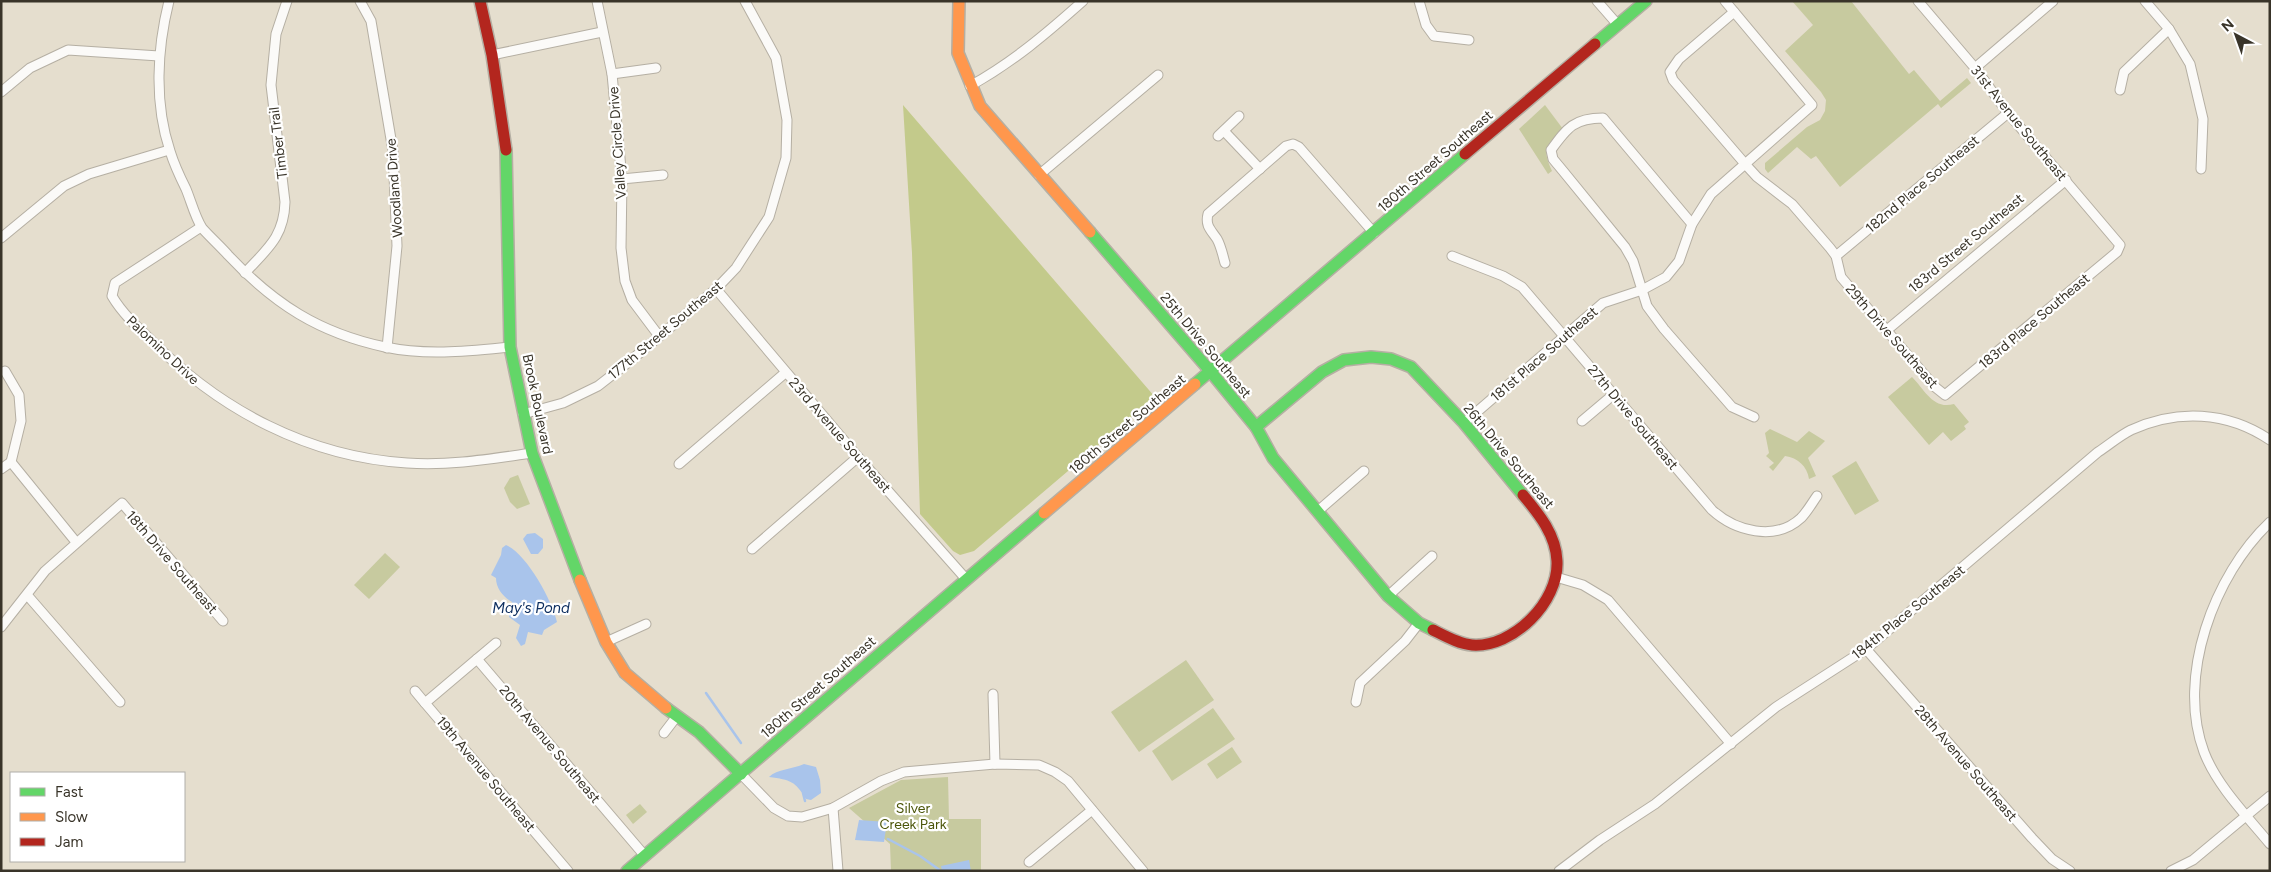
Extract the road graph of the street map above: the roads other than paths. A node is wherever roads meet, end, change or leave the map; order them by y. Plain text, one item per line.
1 (169, 1) edge
2 (287, 1) edge
3 (360, 1) edge
4 (480, 1) edge
5 (597, 1) edge
6 (745, 1) edge
7 (959, 1) edge
8 (1083, 1) edge
9 (1419, 1) edge
10 (1597, 1) edge
11 (1646, 1) edge
12 (1725, 1) edge
13 (1918, 1) edge
14 (2053, 1) edge
15 (2145, 1) edge
16 (1734, 12) junction
17 (1618, 25) junction
18 (2169, 29) junction
19 (602, 32) junction
20 (1469, 40) dead end
21 (492, 55) junction
22 (159, 56) junction
23 (656, 68) dead end
24 (1975, 68) junction
25 (612, 74) junction
26 (1158, 75) dead end
27 (970, 86) junction
28 (2120, 90) dead end
29 (1, 92) edge
30 (2008, 113) junction
31 (1239, 116) dead end
32 (169, 150) junction
33 (1746, 165) junction
34 (1260, 169) junction
35 (2201, 169) dead end
36 (663, 175) dead end
37 (1039, 175) junction
38 (622, 179) junction
39 (2066, 180) junction
40 (1692, 224) junction
41 (201, 226) junction
42 (1374, 233) junction
43 (1, 238) edge
44 (2120, 245) joint
45 (1452, 256) dead end
46 (1836, 256) junction
47 (1226, 263) dead end
48 (245, 273) junction
49 (716, 290) junction
50 (1642, 290) junction
51 (1887, 330) junction
52 (659, 336) junction
53 (1565, 337) junction
54 (510, 347) junction
55 (387, 348) junction
56 (5, 371) dead end
57 (1211, 372) junction
58 (785, 373) junction
59 (1614, 394) junction
60 (1945, 395) joint
61 (524, 414) junction
62 (1754, 417) dead end
63 (1582, 421) dead end
64 (1464, 423) junction
65 (1256, 427) junction
66 (2270, 440) edge
67 (532, 453) junction
68 (858, 457) junction
69 (11, 462) junction
70 (679, 464) dead end
71 (1, 469) edge
72 (1364, 471) dead end
73 (1817, 496) dead end
74 (1318, 511) junction
75 (2270, 522) edge
76 (76, 542) junction
77 (752, 549) dead end
78 (1432, 556) dead end
79 (1556, 577) junction
80 (966, 578) junction
81 (28, 596) junction
82 (1388, 596) junction
83 (223, 621) dead end
84 (1419, 623) junction
85 (646, 624) dead end
86 (1, 627) edge
87 (606, 642) junction
88 (496, 643) dead end
89 (1866, 649) junction
90 (477, 659) junction
91 (415, 691) dead end
92 (993, 694) dead end
93 (120, 702) dead end
94 (425, 702) junction
95 (1356, 702) dead end
96 (677, 716) junction
97 (664, 733) dead end
98 (1731, 744) junction
99 (995, 764) junction
100 (741, 774) junction
101 (2270, 796) edge
102 (833, 808) junction
103 (1092, 810) junction
104 (2247, 816) junction
105 (2270, 844) edge
106 (644, 856) junction
107 (1029, 862) dead end
108 (568, 871) edge
109 (628, 871) edge
110 (838, 871) edge
111 (1143, 871) edge
112 (1559, 871) edge
113 (2070, 871) edge
114 (2172, 871) edge

1 - 22 street
2 - 48 street, Timber Trail
3 - 55 street, Woodland Drive
4 - 21 street, Brook Boulevard
5 - 19 street, Valley Circle Drive
6 - 49 street, 177th Street Southeast
7 - 27 street
8 - 27 street
9 - 20 street
10 - 17 street
11 - 17 street, 180th Street Southeast
12 - 16 street
13 - 24 street, 31st Avenue Southeast
14 - 24 street
15 - 18 street
16 - 33 street, 29th Drive Southeast
16 - 33 street, 181st Place Southeast
17 - 42 street, 180th Street Southeast
18 - 28 street
18 - 35 street
19 - 21 street
19 - 25 street, Valley Circle Drive
21 - 54 street, Brook Boulevard
22 - 29 street
22 - 32 street
23 - 25 street
24 - 30 street, 31st Avenue Southeast
25 - 38 street, Valley Circle Drive
26 - 37 street
27 - 37 street, 25th Drive Southeast
30 - 39 street, 31st Avenue Southeast
30 - 46 street, 182nd Place Southeast
31 - 34 street
32 - 41 street
32 - 43 street
33 - 40 street, 181st Place Southeast
33 - 46 street, 29th Drive Southeast
34 - 42 street
34 - 47 street
36 - 38 street
37 - 57 street, 25th Drive Southeast
38 - 52 street, Valley Circle Drive
39 - 44 street, 31st Avenue Southeast
39 - 51 street, 183rd Street Southeast
40 - 50 street, 181st Place Southeast
40 - 50 street
41 - 48 street
41 - 67 street, Palomino Drive
42 - 57 street, 180th Street Southeast
44 - 60 street, 183rd Place Southeast
45 - 53 street, 27th Drive Southeast
46 - 51 street, 29th Drive Southeast
48 - 55 street
49 - 52 street, 177th Street Southeast
49 - 58 street, 23rd Avenue Southeast
50 - 53 street, 181st Place Southeast
50 - 62 street
51 - 60 street, 29th Drive Southeast
52 - 61 street, 177th Street Southeast
53 - 59 street, 27th Drive Southeast
53 - 64 street, 181st Place Southeast
54 - 55 street
54 - 61 street, Brook Boulevard
56 - 69 street
57 - 65 street, 25th Drive Southeast
57 - 80 street, 180th Street Southeast
58 - 68 street, 23rd Avenue Southeast
58 - 70 street
59 - 63 street
59 - 73 street, 27th Drive Southeast
61 - 67 street, Brook Boulevard
64 - 65 street, 26th Drive Southeast
64 - 79 street, 26th Drive Southeast
65 - 74 street, 25th Drive Southeast
66 - 89 street, 184th Place Southeast
67 - 87 street, Brook Boulevard
68 - 77 street
68 - 80 street, 23rd Avenue Southeast
69 - 71 street
69 - 76 street
72 - 74 street
74 - 82 street, 25th Drive Southeast
75 - 104 street
76 - 81 street
76 - 83 street, 18th Drive Southeast
78 - 82 street
79 - 84 street
79 - 98 street
80 - 100 street, 180th Street Southeast
81 - 86 street
81 - 93 street
82 - 84 street, 25th Drive Southeast
84 - 95 street
85 - 87 street
87 - 96 street, Brook Boulevard
88 - 90 street
89 - 98 street, 184th Place Southeast
89 - 113 street, 28th Avenue Southeast
90 - 94 street
90 - 106 street, 20th Avenue Southeast
91 - 94 street, 19th Avenue Southeast
92 - 99 street
94 - 108 street, 19th Avenue Southeast
96 - 97 street
96 - 100 street, Brook Boulevard
98 - 112 street, 184th Place Southeast
99 - 102 street
99 - 103 street
100 - 102 street
100 - 106 street, 180th Street Southeast
101 - 104 street
102 - 110 street
103 - 107 street
103 - 111 street
104 - 105 street
104 - 114 street
106 - 109 street, 180th Street Southeast

